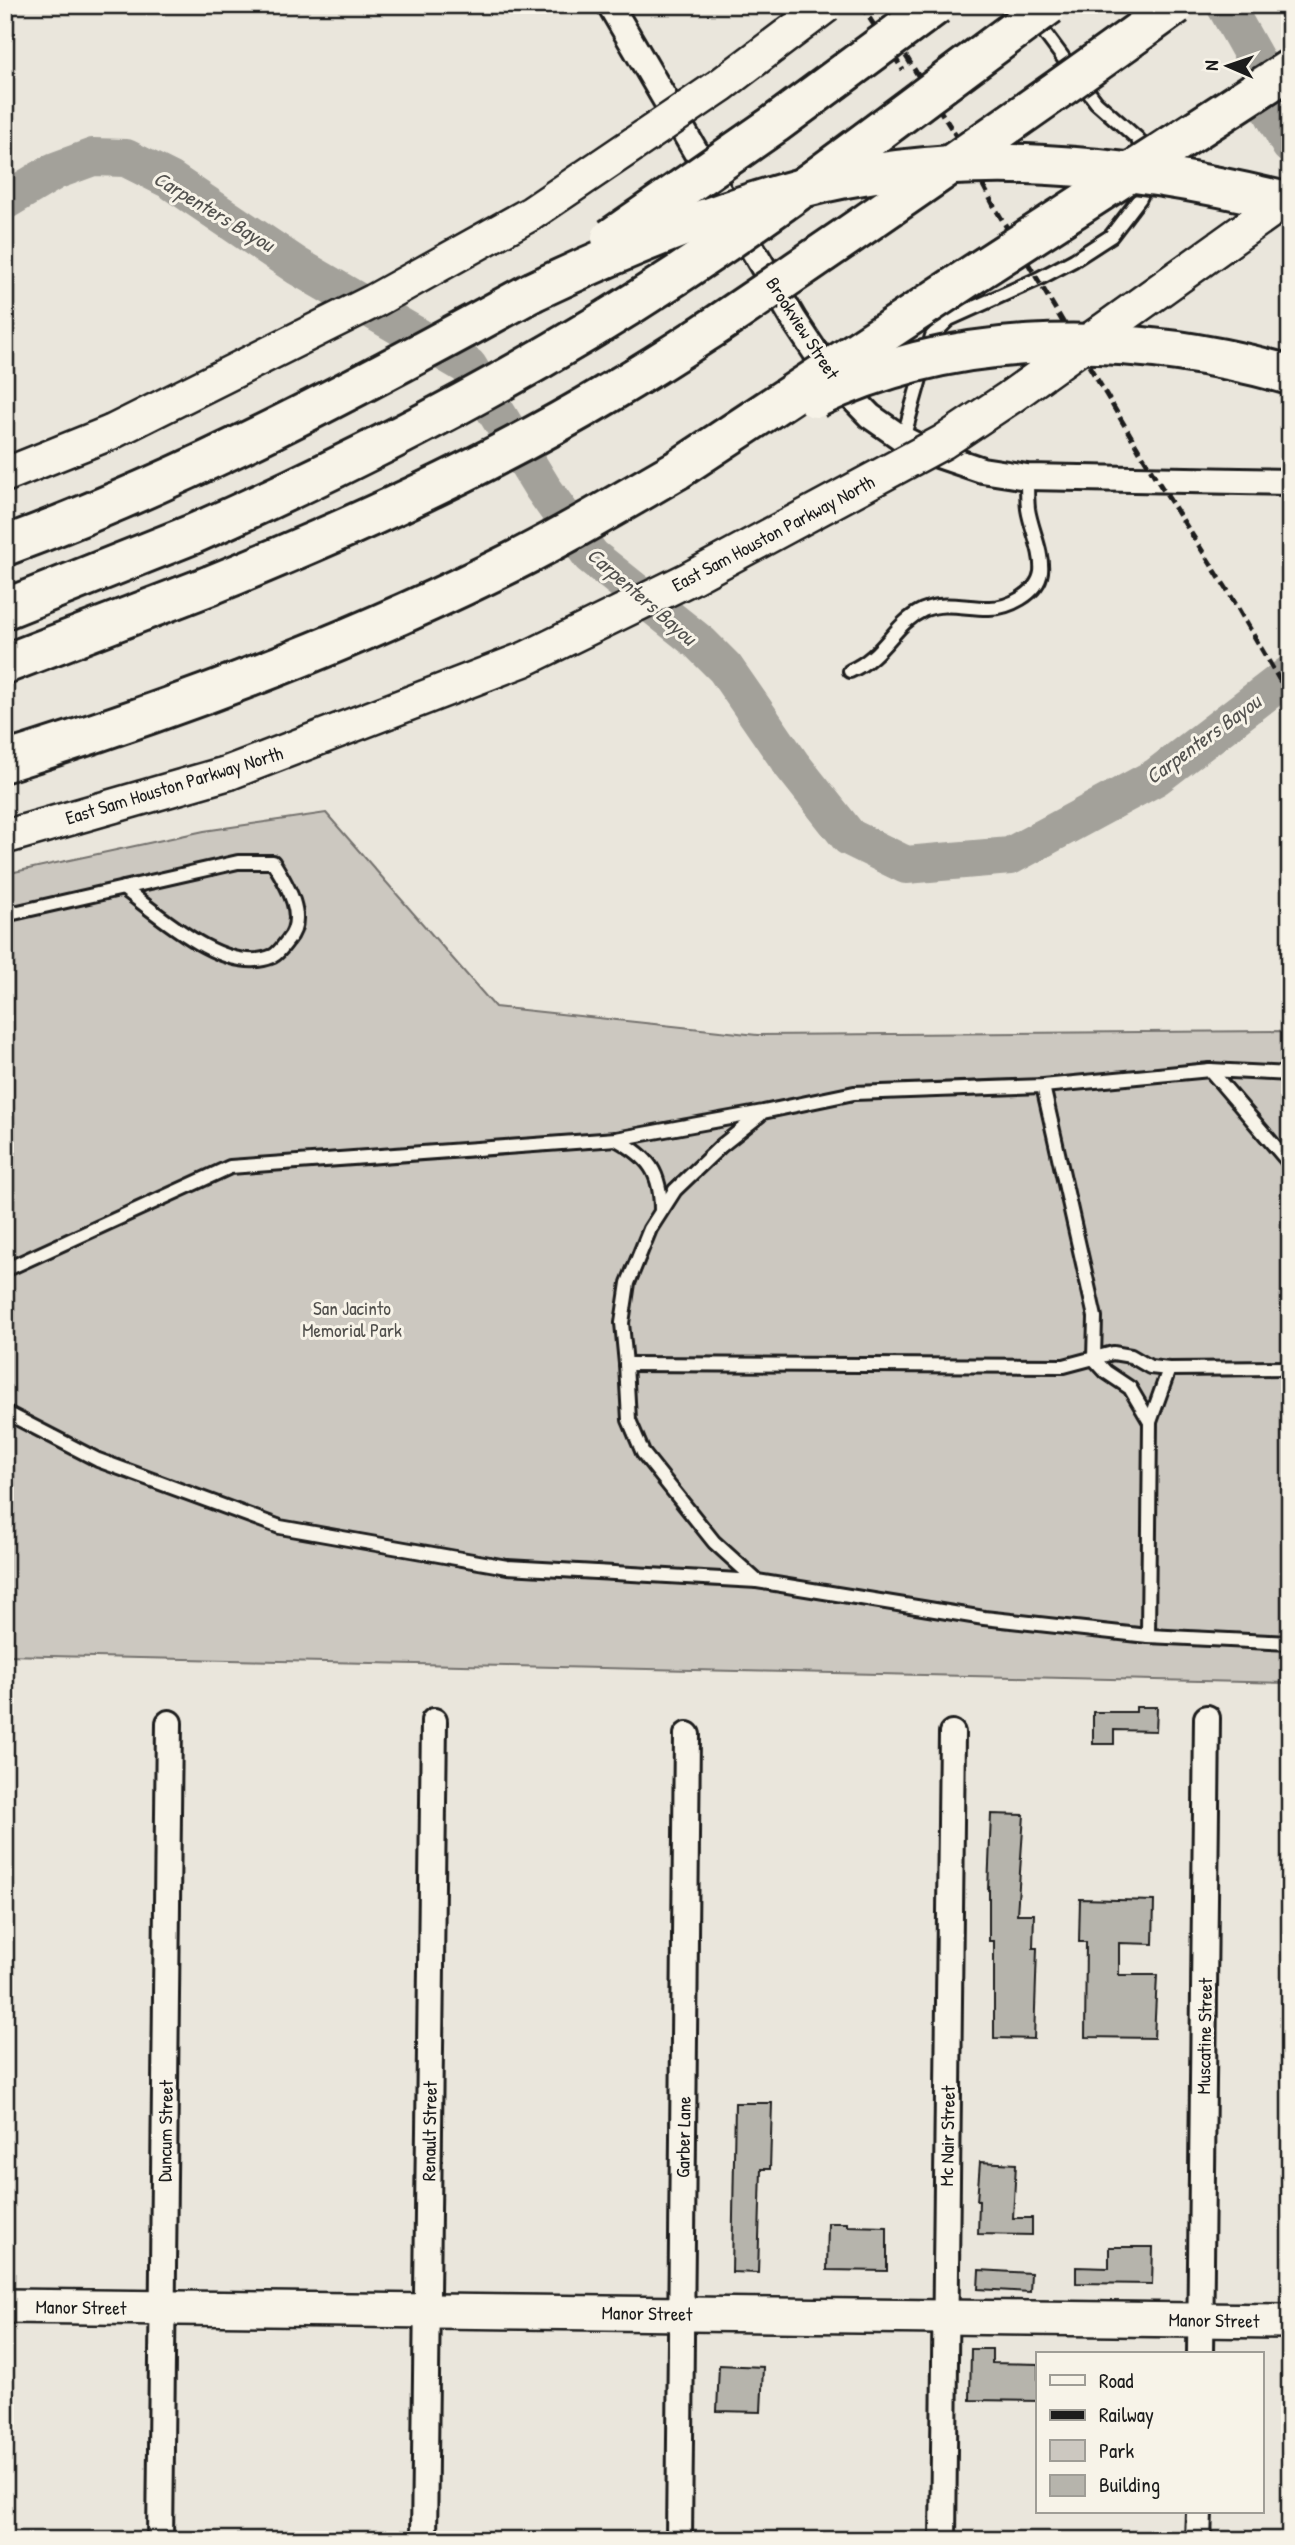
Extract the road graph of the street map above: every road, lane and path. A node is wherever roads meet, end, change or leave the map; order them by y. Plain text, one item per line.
1 (610, 5) edge
2 (827, 5) edge
3 (936, 5) edge
4 (1024, 5) edge
5 (1049, 5) edge
6 (1176, 5) edge
7 (1290, 69) edge
8 (1290, 197) edge
9 (1290, 204) edge
10 (532, 292) junction
11 (1290, 374) edge
12 (903, 439) junction
13 (677, 470) junction
14 (5, 475) edge
15 (1027, 477) junction
16 (1290, 482) edge
17 (5, 546) edge
18 (5, 610) edge
19 (5, 664) edge
20 (850, 671) dead end
21 (5, 762) edge
22 (5, 836) edge
23 (123, 888) junction
24 (5, 915) edge
25 (1210, 1070) junction
26 (1290, 1074) edge
27 (1043, 1086) junction
28 (763, 1112) junction
29 (616, 1139) junction
30 (1290, 1164) edge
31 (661, 1211) junction
32 (5, 1270) edge
33 (1094, 1359) junction
34 (626, 1364) junction
35 (1290, 1368) edge
36 (1169, 1369) junction
37 (5, 1412) edge
38 (1150, 1422) junction
39 (757, 1581) junction
40 (1148, 1636) junction
41 (1290, 1643) edge
42 (1207, 1718) dead end
43 (434, 1721) dead end
44 (169, 1723) dead end
45 (951, 1733) dead end
46 (687, 1735) dead end
47 (5, 2306) edge
48 (163, 2308) junction
49 (427, 2311) junction
50 (681, 2314) junction
51 (946, 2317) junction
52 (1201, 2320) junction
53 (1290, 2321) edge
54 (1200, 2352) edge
55 (1199, 2514) edge
56 (160, 2540) edge
57 (424, 2540) edge
58 (679, 2540) edge
59 (943, 2540) edge
60 (1198, 2540) edge

1 - 12 street, Brookview Street
2 - 14 main road, bridge
3 - 10 highway, bridge
4 - 12 lane
5 - 18 highway, bridge
6 - 19 highway, bridge
7 - 13 highway, bridge
8 - 22 main road, East Sam Houston Parkway North, bridge
9 - 10 highway, bridge
10 - 17 highway
11 - 13 highway, bridge
12 - 15 street, Brookview Street
13 - 21 highway
15 - 16 street, Brookview Street
15 - 20 lane
23 - 23 lane
23 - 24 lane
25 - 26 lane
25 - 27 lane
25 - 30 lane
27 - 28 lane
27 - 33 lane
28 - 29 lane
28 - 31 lane
29 - 31 lane
29 - 32 lane
31 - 34 lane
33 - 34 lane
33 - 36 lane
33 - 38 lane
34 - 39 lane
35 - 36 lane
36 - 38 lane
37 - 39 lane
38 - 40 lane
39 - 40 lane
40 - 41 lane
42 - 52 street, Muscatine Street
43 - 49 street, Renault Street
44 - 48 street, Duncum Street
45 - 51 street, Mc Nair Street
46 - 50 street, Garber Lane
47 - 48 main road, Manor Street
48 - 49 main road, Manor Street
48 - 56 street, Duncum Street
49 - 50 main road, Manor Street
49 - 57 street, Renault Street
50 - 51 main road, Manor Street
50 - 58 street, Garber Lane
51 - 52 main road, Manor Street
51 - 59 street, Mc Nair Street
52 - 53 main road, Manor Street
52 - 54 street, Muscatine Street
55 - 60 street

